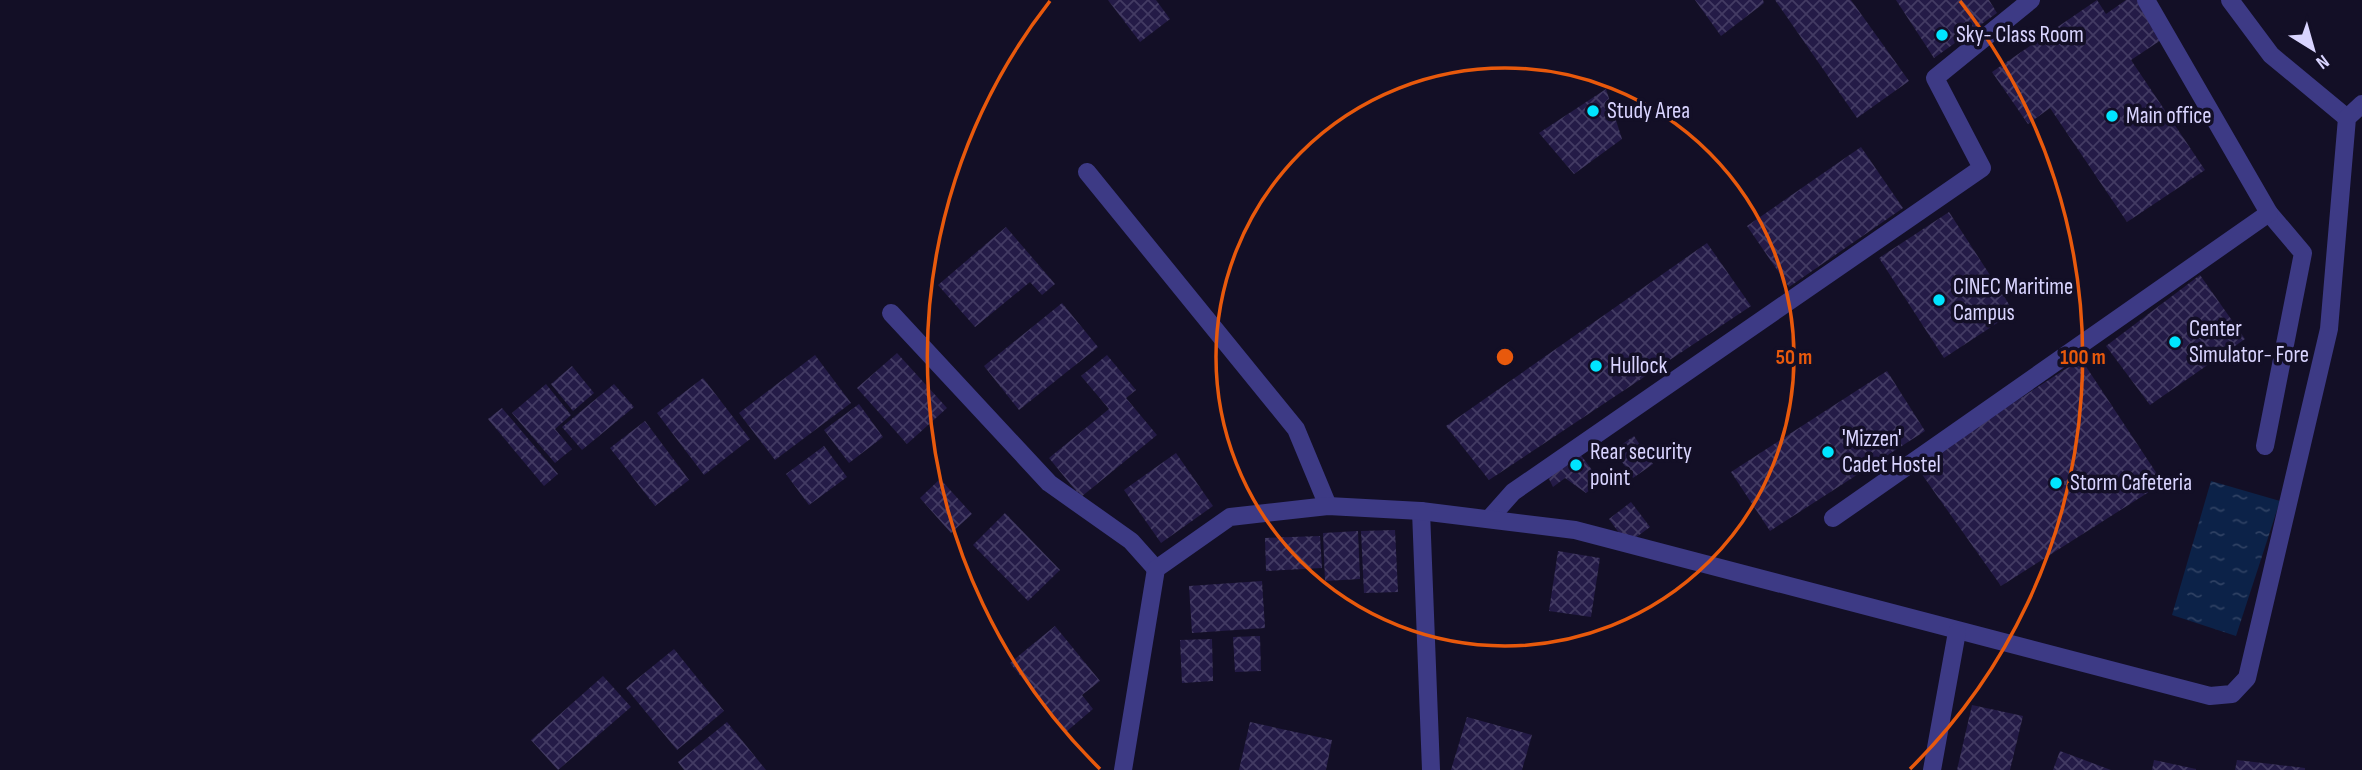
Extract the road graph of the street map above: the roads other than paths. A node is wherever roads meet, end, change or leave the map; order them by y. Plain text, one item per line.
1 (2031, 0) edge
2 (2146, 0) edge
3 (2230, 0) edge
4 (2362, 104) edge
5 (2347, 118) junction
6 (1087, 172) dead end
7 (2269, 213) junction
8 (891, 313) dead end
9 (2265, 446) dead end
10 (1328, 506) junction
11 (1421, 510) junction
12 (1833, 517) dead end
13 (1489, 519) junction
14 (1156, 569) junction
15 (1957, 632) junction
16 (1123, 770) edge
17 (1431, 770) edge
18 (1932, 770) edge

1 - 13 street
2 - 7 street
3 - 5 street
4 - 5 street
5 - 15 street
6 - 10 street
7 - 9 street
7 - 12 street
8 - 14 street
10 - 11 street
10 - 14 street
11 - 13 street
11 - 17 street
13 - 15 street
14 - 16 street
15 - 18 street

